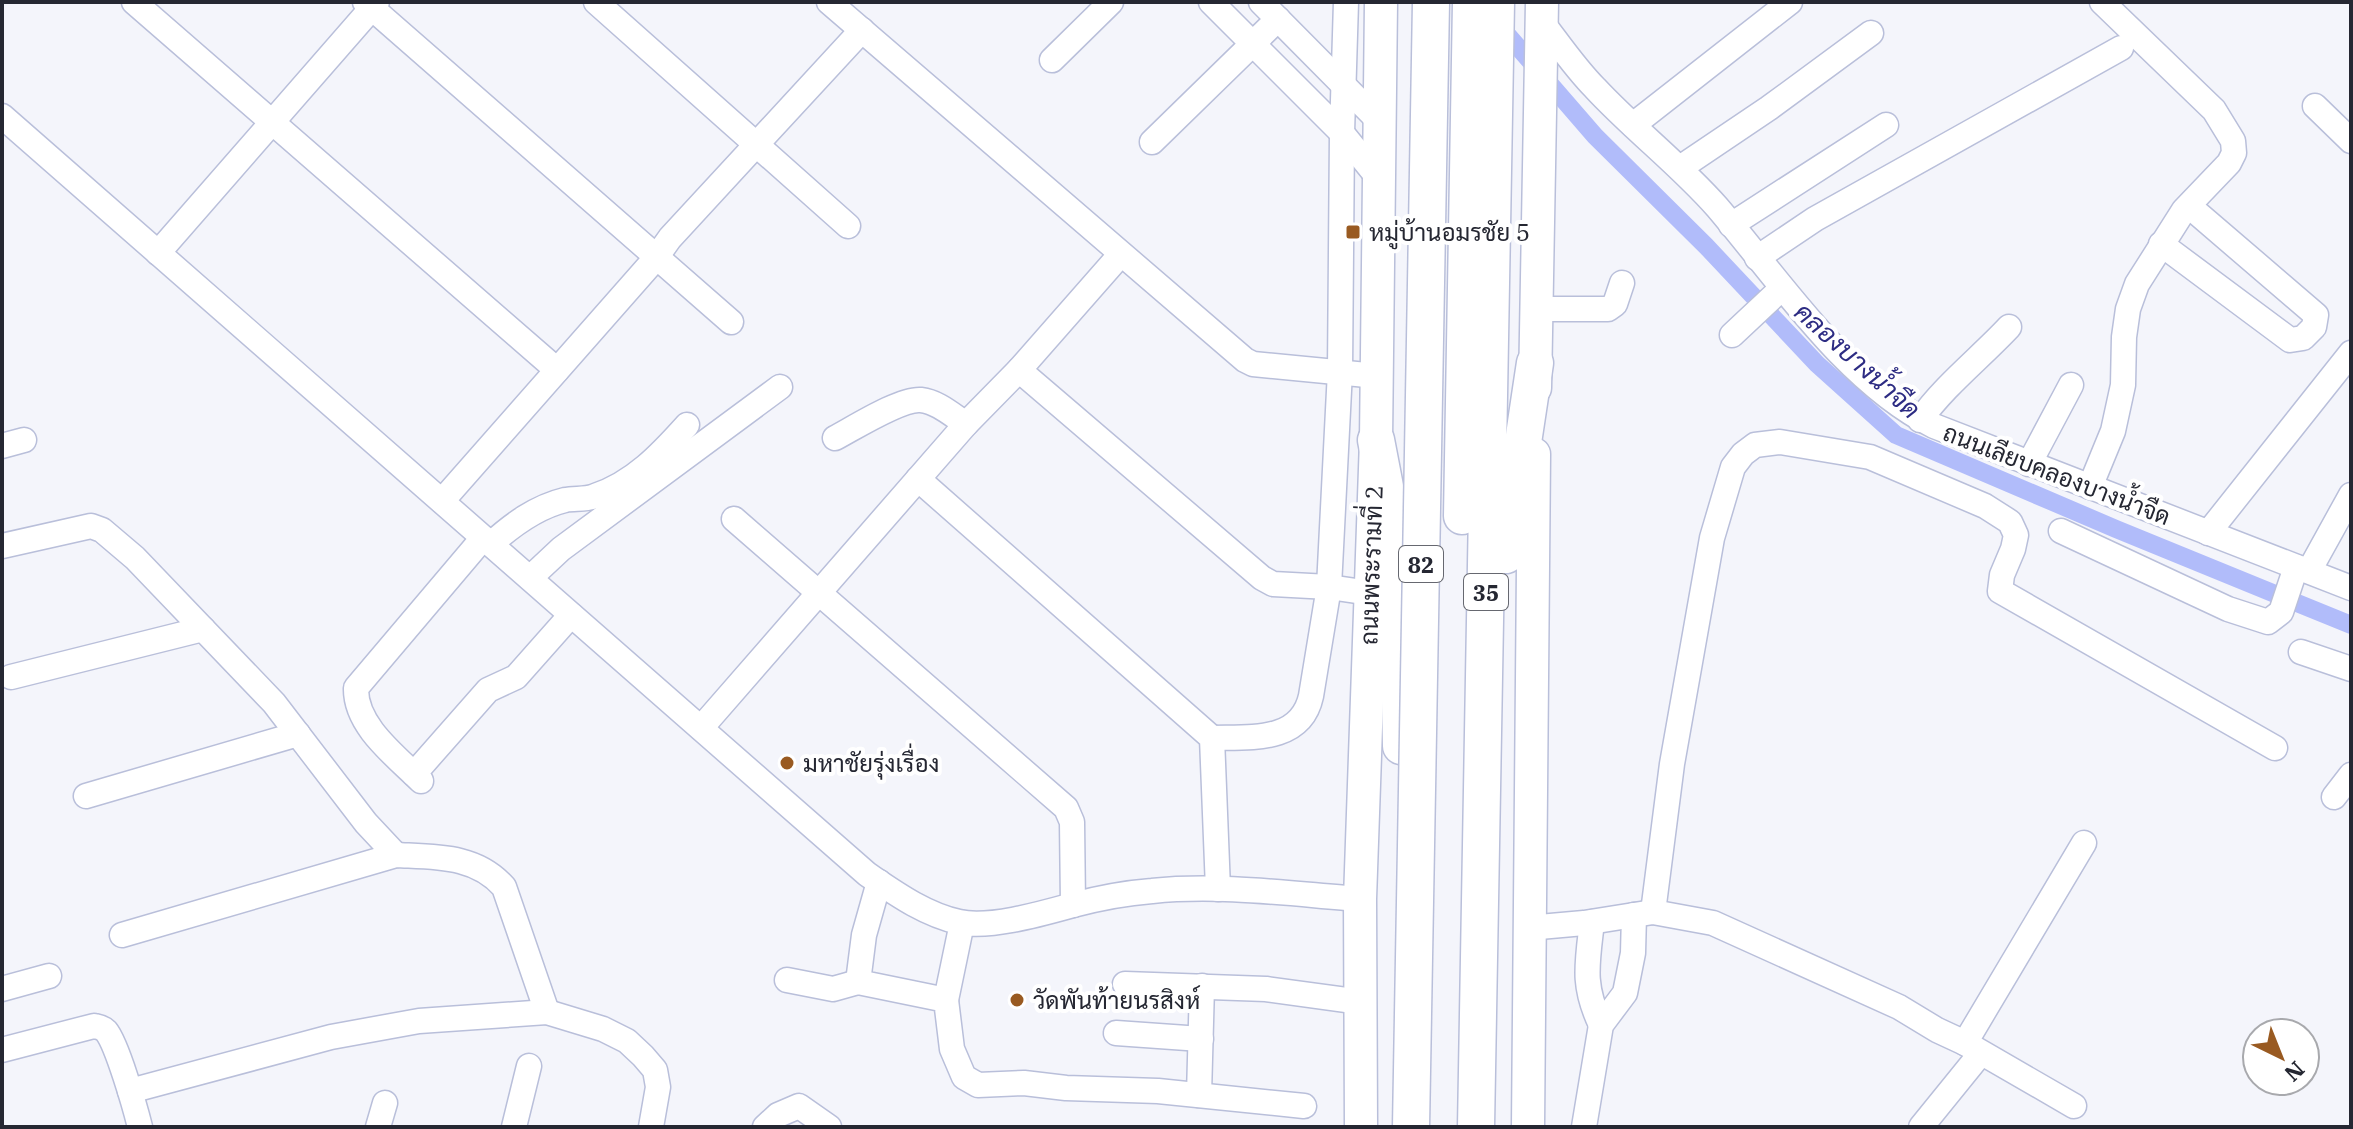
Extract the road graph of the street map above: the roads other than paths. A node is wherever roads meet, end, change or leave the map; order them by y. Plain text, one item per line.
1 (134, 2) edge
2 (596, 2) edge
3 (829, 2) edge
4 (1111, 2) edge
5 (1211, 2) edge
6 (1346, 2) edge
7 (1381, 2) edge
8 (1471, 2) edge
9 (1496, 2) edge
10 (1790, 2) edge
11 (2102, 2) edge
12 (371, 4) edge
13 (1270, 10) edge
14 (1434, 12) edge
15 (1542, 22) edge
16 (862, 30) junction
17 (1871, 33) dead end
18 (1254, 45) junction
19 (2121, 48) dead end
20 (1314, 53) junction
21 (1052, 60) dead end
22 (1289, 80) junction
23 (1343, 85) junction
24 (2315, 106) dead end
25 (2, 116) edge
26 (272, 121) junction
27 (1380, 122) junction
28 (1633, 125) junction
29 (1886, 125) dead end
30 (1342, 133) junction
31 (2351, 141) edge
32 (757, 142) junction
33 (1152, 142) dead end
34 (1680, 168) junction
35 (1380, 180) junction
36 (2189, 206) junction
37 (1731, 225) junction
38 (848, 226) dead end
39 (2161, 244) junction
40 (158, 253) junction
41 (1120, 255) junction
42 (1757, 258) junction
43 (655, 259) junction
44 (1622, 283) dead end
45 (1776, 294) junction
46 (1535, 309) junction
47 (731, 322) dead end
48 (1740, 327) dead end
49 (2009, 327) dead end
50 (2351, 353) edge
51 (1535, 363) junction
52 (557, 370) junction
53 (1019, 370) junction
54 (1340, 371) junction
55 (1377, 376) junction
56 (2071, 385) dead end
57 (780, 387) dead end
58 (1920, 420) junction
59 (966, 424) junction
60 (687, 425) dead end
61 (835, 438) dead end
62 (1376, 440) junction
63 (2029, 464) junction
64 (918, 479) junction
65 (2090, 487) junction
66 (2351, 495) edge
67 (442, 501) junction
68 (734, 519) dead end
69 (2061, 531) dead end
70 (2208, 533) junction
71 (487, 541) junction
72 (2, 546) edge
73 (2299, 573) junction
74 (530, 578) junction
75 (1329, 587) junction
76 (2351, 588) edge
77 (1370, 593) junction
78 (818, 594) junction
79 (571, 615) junction
80 (203, 629) junction
81 (2301, 652) dead end
82 (2351, 669) edge
83 (11, 677) dead end
84 (701, 728) junction
85 (298, 734) junction
86 (1212, 738) junction
87 (2275, 748) dead end
88 (2351, 775) edge
89 (86, 796) dead end
90 (2334, 797) dead end
91 (1482, 807) junction
92 (1425, 822) junction
93 (2084, 843) dead end
94 (396, 855) junction
95 (879, 882) junction
96 (1218, 889) junction
97 (1360, 899) junction
98 (1073, 905) junction
99 (1644, 914) junction
100 (1592, 922) junction
101 (962, 923) junction
102 (1528, 928) junction
103 (122, 935) dead end
104 (49, 976) dead end
105 (787, 980) dead end
106 (858, 982) junction
107 (1125, 984) dead end
108 (1202, 986) junction
109 (2, 989) edge
110 (946, 1000) junction
111 (1361, 1002) junction
112 (547, 1012) junction
113 (1601, 1025) junction
114 (1116, 1033) dead end
115 (1201, 1039) junction
116 (1973, 1048) junction
117 (2, 1050) edge
118 (529, 1066) dead end
119 (130, 1091) junction
120 (1199, 1095) junction
121 (385, 1103) dead end
122 (1304, 1106) dead end
123 (2074, 1106) dead end
124 (140, 1127) edge
125 (378, 1127) edge
126 (514, 1127) edge
127 (651, 1127) edge
128 (765, 1127) edge
129 (829, 1127) edge
130 (1361, 1127) edge
131 (1411, 1127) edge
132 (1419, 1127) edge
133 (1452, 1127) edge
134 (1476, 1127) edge
135 (1528, 1127) edge
136 (1584, 1127) edge
137 (1921, 1127) edge

1 - 26 street
2 - 32 street
3 - 16 street
4 - 21 street
5 - 18 street
6 - 23 street
7 - 27 main road, ถนนพระรามที่ 2
8 - 133 highway, 82
9 - 91 highway, 35
10 - 28 street
11 - 36 street
12 - 26 street
12 - 43 street
13 - 18 street
13 - 20 street
14 - 92 highway, 35
14 - 131 highway, 82, bridge
15 - 28 street, ถนนเลียบคลองบางน้ำจืด
15 - 46 main road, 35
16 - 32 street
16 - 41 street
17 - 34 street
18 - 22 street
18 - 33 street
19 - 42 street
20 - 22 street
20 - 23 street
22 - 30 street
23 - 27 street
23 - 30 street
24 - 31 street
25 - 40 street
26 - 40 street
26 - 52 street
27 - 35 main road, ถนนพระรามที่ 2
28 - 34 street, ถนนเลียบคลองบางน้ำจืด
29 - 37 street
30 - 35 street
30 - 54 street
32 - 38 street
32 - 43 street
34 - 37 street, ถนนเลียบคลองบางน้ำจืด
35 - 55 main road, ถนนพระรามที่ 2
36 - 39 street
36 - 39 street
37 - 42 street, ถนนเลียบคลองบางน้ำจืด
39 - 65 street
40 - 67 street
41 - 53 street
41 - 54 street
42 - 45 street, ถนนเลียบคลองบางน้ำจืด
43 - 47 street
43 - 52 street
44 - 46 street
45 - 48 street
45 - 58 street, ถนนเลียบคลองบางน้ำจืด
46 - 51 main road, 35
49 - 58 street
50 - 70 street
51 - 91 highway
51 - 102 main road, 35
52 - 67 street
53 - 59 street
53 - 75 street
54 - 55 street
54 - 75 street
55 - 62 main road, ถนนพระรามที่ 2
56 - 63 street
57 - 74 street
58 - 63 street, ถนนเลียบคลองบางน้ำจืด
59 - 61 street
59 - 64 street
60 - 71 street
62 - 77 main road, ถนนพระรามที่ 2
62 - 92 highway
63 - 65 street, ถนนเลียบคลองบางน้ำจืด
64 - 78 street
64 - 86 street
65 - 70 street, ถนนเลียบคลองบางน้ำจืด
66 - 73 street
67 - 71 street
68 - 78 street
69 - 73 street
70 - 73 street, ถนนเลียบคลองบางน้ำจืด
71 - 74 street
71 - 79 street
72 - 80 street
73 - 76 street, ถนนเลียบคลองบางน้ำจืด
74 - 79 street
75 - 77 street
75 - 86 street
77 - 97 main road, ถนนพระรามที่ 2
78 - 84 street
78 - 98 street
79 - 84 street
80 - 83 street
80 - 85 street
81 - 82 street
84 - 95 street
85 - 89 street
85 - 94 street
86 - 96 street
87 - 99 street
88 - 90 street
91 - 134 highway, 35
92 - 132 highway, 35
93 - 116 street
94 - 103 street
94 - 112 street
95 - 101 street
95 - 106 street
96 - 97 street
96 - 98 street
97 - 111 main road, ถนนพระรามที่ 2
98 - 101 street
99 - 100 street
99 - 113 street
99 - 116 street
100 - 102 street
100 - 113 street
101 - 110 street
102 - 135 main road, 35
104 - 109 street
105 - 106 street
106 - 110 street
107 - 108 street
108 - 111 street
108 - 115 street
110 - 120 street
111 - 130 main road, ถนนพระรามที่ 2
112 - 119 street
112 - 127 street
113 - 136 street
114 - 115 street
115 - 120 street
116 - 123 street
116 - 137 street
117 - 119 street
118 - 126 street
119 - 124 street
120 - 122 street
121 - 125 street
128 - 129 street

